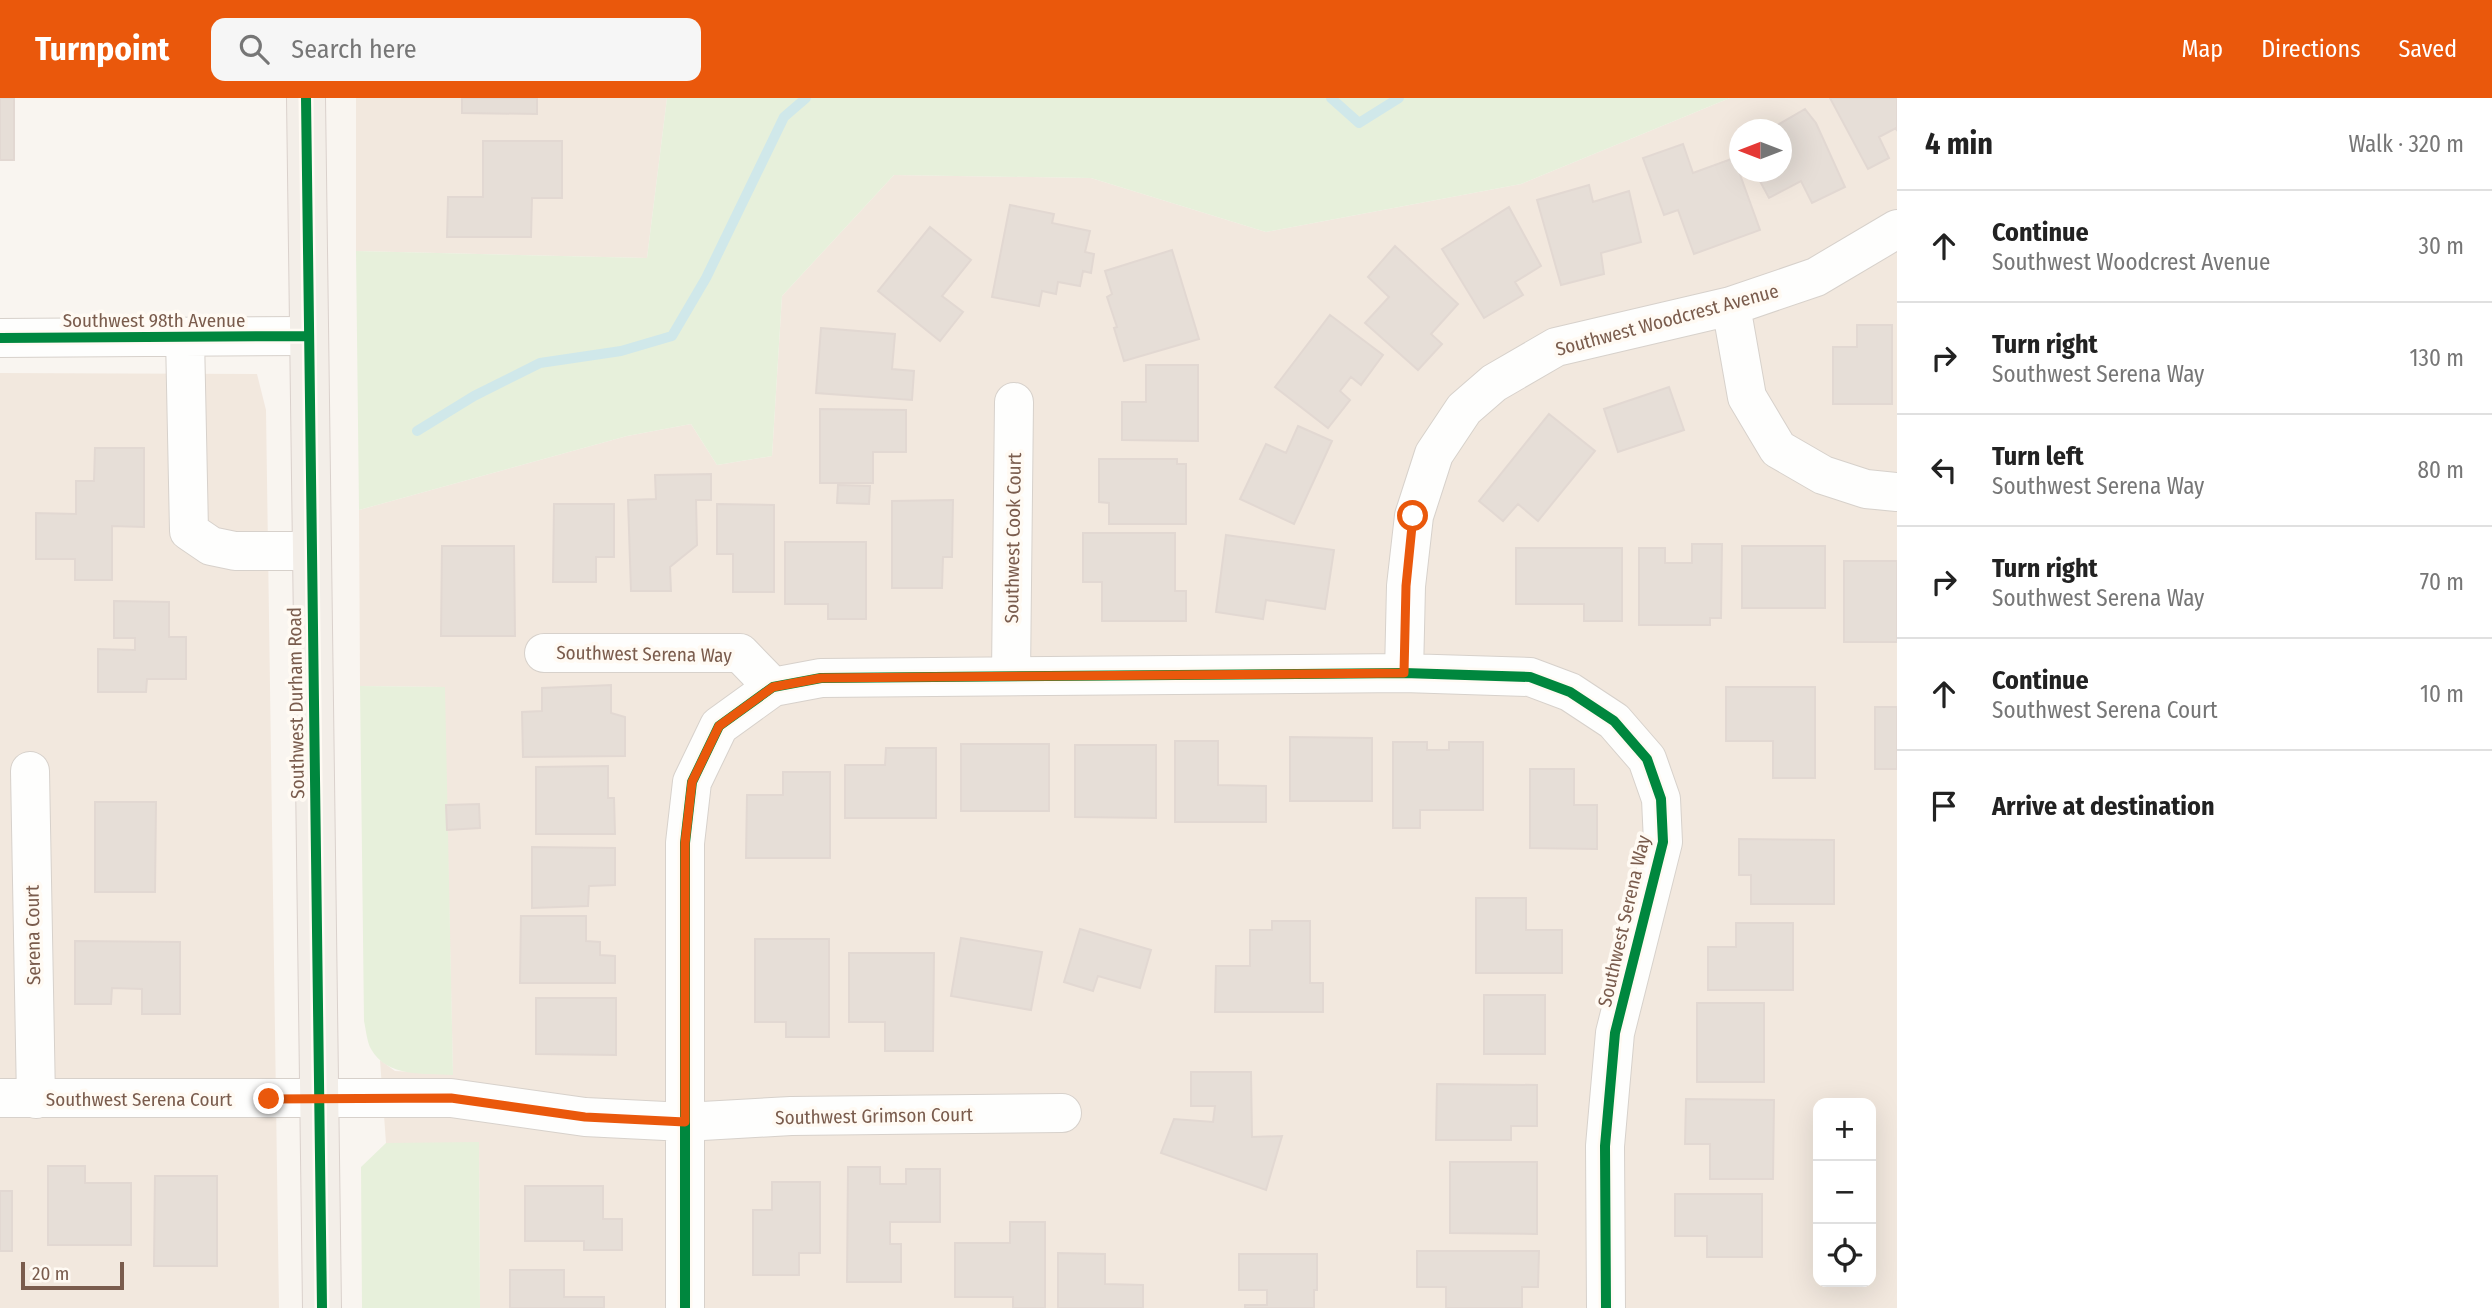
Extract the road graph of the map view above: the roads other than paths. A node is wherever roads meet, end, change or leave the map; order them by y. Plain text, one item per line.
1 (306, 98) edge
2 (1897, 229) edge
3 (1731, 306) junction
4 (309, 336) junction
5 (185, 337) junction
6 (0, 338) edge
7 (1014, 402) dead end
8 (1897, 492) edge
9 (312, 551) junction
10 (544, 653) dead end
11 (1404, 673) junction
12 (1011, 674) junction
13 (773, 687) junction
14 (30, 771) dead end
15 (18, 1099) edge
16 (319, 1099) junction
17 (1062, 1113) dead end
18 (685, 1122) junction
19 (322, 1308) edge
20 (685, 1308) edge
21 (1606, 1308) edge

1 - 4 main road, Southwest Durham Road
2 - 3 street, Southwest Woodcrest Avenue
3 - 8 street
3 - 11 street, Southwest Woodcrest Avenue
4 - 5 street, Southwest 98th Avenue
4 - 9 main road, Southwest Durham Road
5 - 6 street, Southwest 98th Avenue
5 - 9 street
7 - 12 street, Southwest Cook Court
9 - 16 main road, Southwest Durham Road
10 - 13 street, Southwest Serena Way
11 - 12 street, Southwest Serena Way
11 - 21 street, Southwest Serena Way
12 - 13 street, Southwest Serena Way
13 - 18 street, Southwest Serena Way
14 - 15 street, Serena Court
15 - 16 street, Southwest Serena Court
16 - 18 street
16 - 19 main road, Southwest Durham Road
17 - 18 street, Southwest Grimson Court
18 - 20 street, Southwest Serena Way

